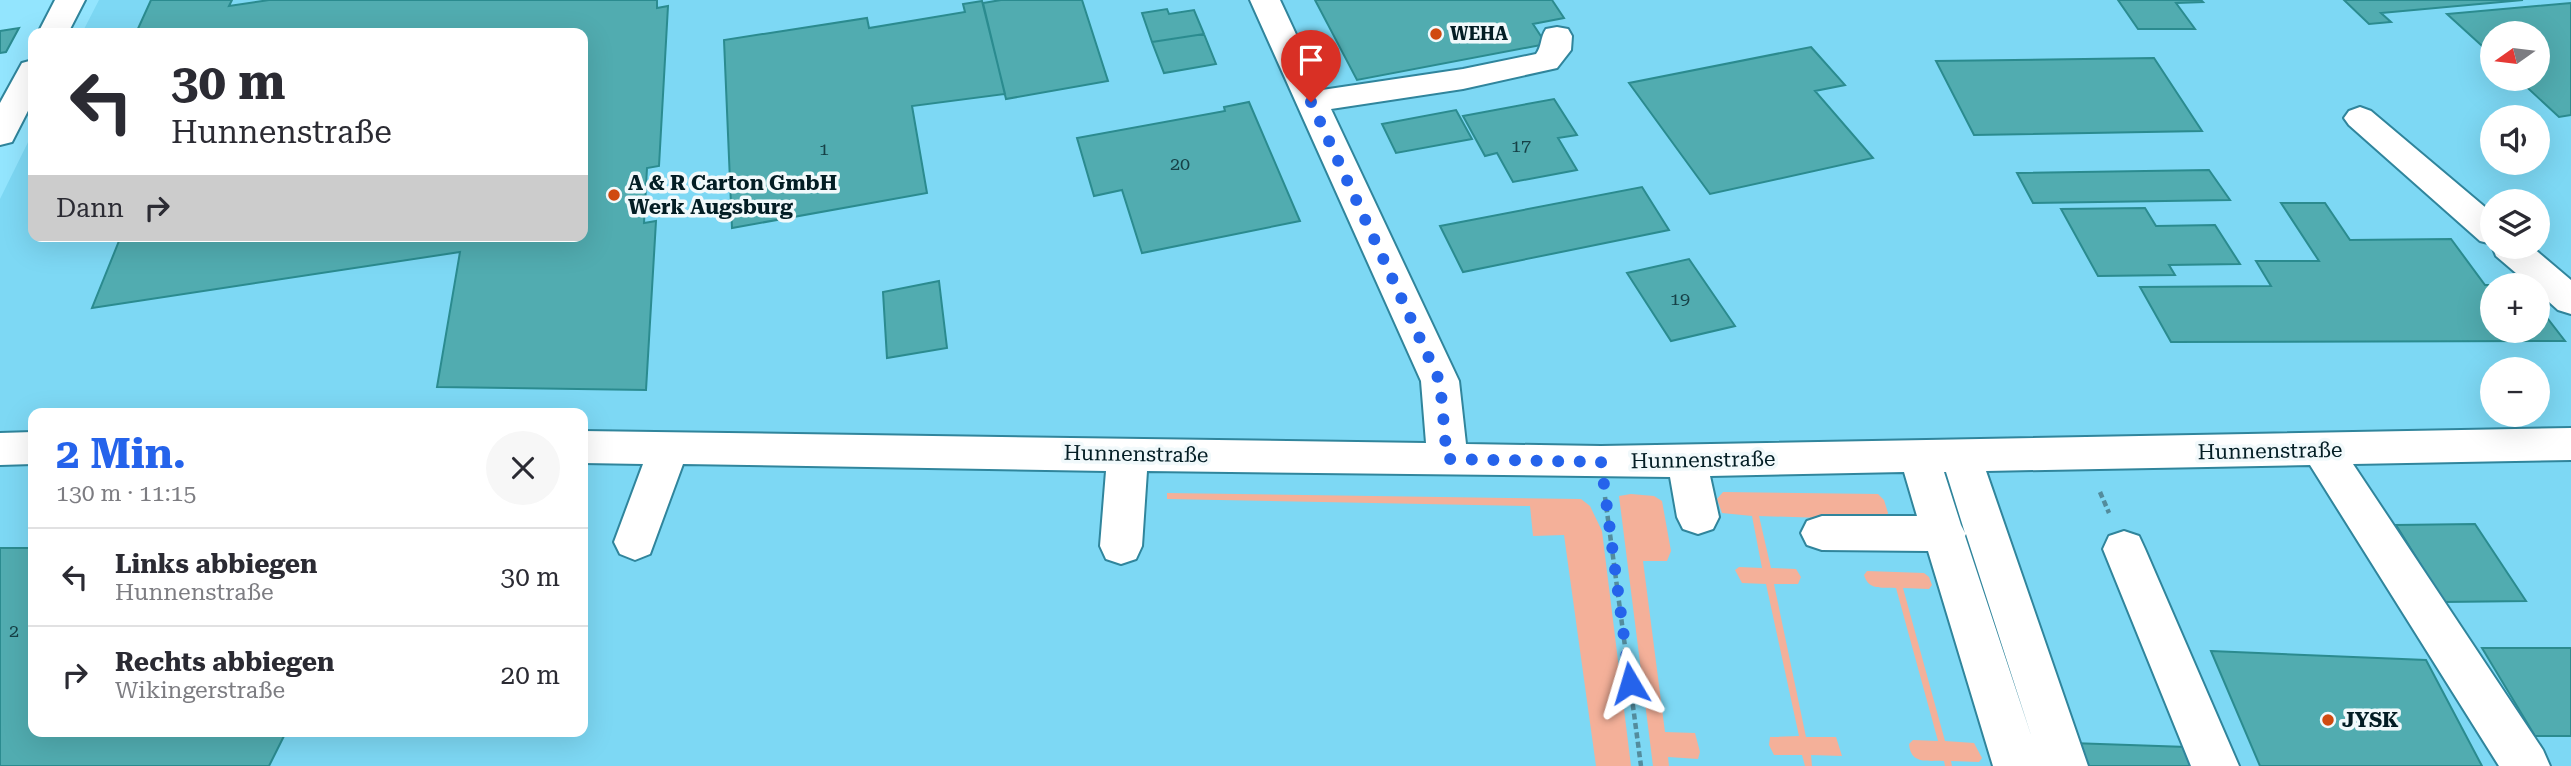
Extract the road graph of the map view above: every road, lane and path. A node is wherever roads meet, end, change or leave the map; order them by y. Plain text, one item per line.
1 (70, 0) edge
2 (1265, 0) edge
3 (56, 28) edge
4 (1557, 36) dead end
5 (28, 80) edge
6 (1311, 102) junction
7 (2360, 118) dead end
8 (0, 134) edge
9 (2480, 222) edge
10 (2523, 259) edge
11 (2571, 301) edge
12 (2571, 444) edge
13 (588, 447) edge
14 (28, 448) edge
15 (669, 448) junction
16 (0, 449) edge
17 (2320, 449) junction
18 (1128, 454) junction
19 (2085, 454) junction
20 (1940, 457) junction
21 (1447, 459) junction
22 (1687, 461) junction
23 (1601, 462) junction
24 (1698, 517) dead end
25 (1822, 533) dead end
26 (1945, 534) junction
27 (635, 542) dead end
28 (1121, 546) dead end
29 (2124, 549) joint
30 (1641, 766) edge
31 (2017, 766) edge
32 (2064, 766) edge
33 (2215, 766) edge
34 (2526, 766) edge

1 - 3 street
2 - 6 street
4 - 6 street
5 - 8 street
6 - 21 street
7 - 9 street
10 - 11 street
12 - 17 street, Hunnenstraße
13 - 15 street, Hunnenstraße
14 - 16 street
15 - 18 street, Hunnenstraße
15 - 27 street
17 - 19 street, Hunnenstraße
17 - 34 street
18 - 21 street, Hunnenstraße
18 - 28 street
19 - 20 street, Hunnenstraße
19 - 29 path
20 - 22 street, Hunnenstraße
20 - 26 street
20 - 32 street
21 - 23 street, Hunnenstraße
22 - 23 street, Hunnenstraße
22 - 24 street
23 - 30 path
25 - 26 street
26 - 31 street
29 - 33 street

